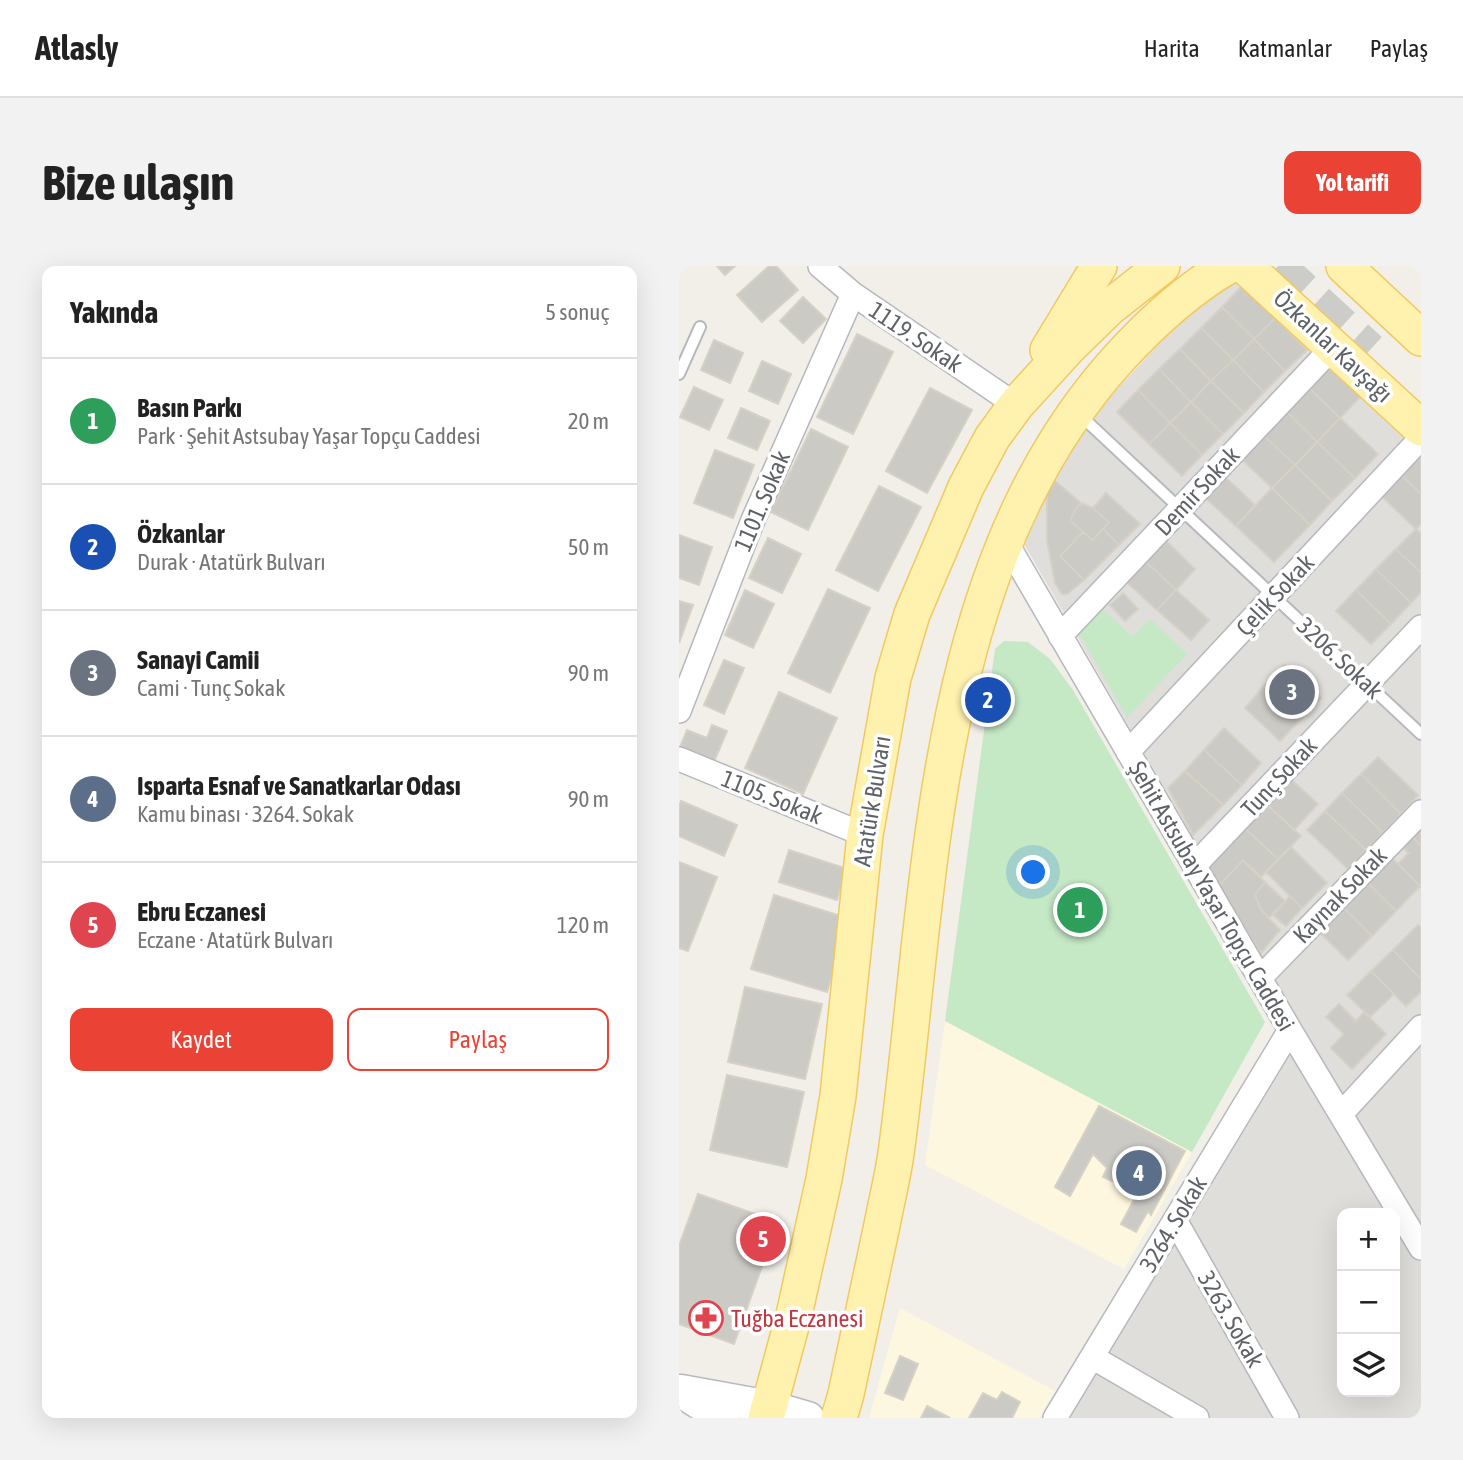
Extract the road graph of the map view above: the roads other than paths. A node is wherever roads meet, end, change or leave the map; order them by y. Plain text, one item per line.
1 (820, 266) edge
2 (1098, 266) edge
3 (1162, 266) edge
4 (1228, 266) edge
5 (1245, 266) edge
6 (1344, 266) edge
7 (853, 294) junction
8 (700, 327) dead end
9 (1421, 338) edge
10 (1334, 346) junction
11 (1421, 367) edge
12 (679, 374) edge
13 (1421, 397) edge
14 (1016, 405) junction
15 (1076, 411) junction
16 (1421, 428) edge
17 (1421, 438) edge
18 (1179, 509) junction
19 (1006, 542) junction
20 (1273, 596) junction
21 (1421, 627) edge
22 (1060, 636) junction
23 (1367, 683) junction
24 (679, 711) edge
25 (1421, 734) edge
26 (1128, 752) junction
27 (679, 759) edge
28 (1421, 811) edge
29 (865, 835) junction
30 (1194, 866) junction
31 (1260, 978) junction
32 (1421, 1027) edge
33 (1290, 1030) junction
34 (1341, 1114) junction
35 (1175, 1220) junction
36 (1421, 1248) edge
37 (1092, 1357) junction
38 (680, 1391) edge
39 (768, 1412) edge
40 (723, 1418) edge
41 (808, 1418) edge
42 (839, 1418) edge
43 (1055, 1418) edge
44 (1197, 1418) edge
45 (1287, 1418) edge

1 - 7 street, 1119. Sokak
2 - 14 main road
3 - 14 main road, Atatürk Bulvarı
4 - 15 main road
5 - 10 main road, Özkanlar Kavşağı
6 - 9 main road
7 - 14 street, 1119. Sokak
7 - 24 street, 1101. Sokak
8 - 12 lane
10 - 16 main road, Özkanlar Kavşağı
10 - 18 street, Demir Sokak
11 - 13 main road
14 - 29 main road, Atatürk Bulvarı
15 - 18 lane, 3206. Sokak
15 - 19 main road
17 - 20 street, Çelik Sokak
18 - 20 lane, 3206. Sokak
18 - 22 street, Demir Sokak
19 - 22 street, Şehit Astsubay Yaşar Topçu Caddesi
19 - 42 main road
20 - 23 lane, 3206. Sokak
20 - 26 street, Çelik Sokak
21 - 23 street, Tunç Sokak
22 - 26 street, Şehit Astsubay Yaşar Topçu Caddesi
23 - 25 lane, 3206. Sokak
23 - 30 street, Tunç Sokak
26 - 30 street, Şehit Astsubay Yaşar Topçu Caddesi
27 - 29 street, 1105. Sokak
28 - 31 street, Kaynak Sokak
29 - 39 main road, Atatürk Bulvarı
30 - 31 street, Şehit Astsubay Yaşar Topçu Caddesi
31 - 33 street, Şehit Astsubay Yaşar Topçu Caddesi
32 - 34 street
33 - 34 street, Şehit Astsubay Yaşar Topçu Caddesi
33 - 35 street, 3264. Sokak
34 - 36 street, Şehit Astsubay Yaşar Topçu Caddesi
35 - 37 street, 3264. Sokak
35 - 45 street, 3263. Sokak
37 - 43 street, 3264. Sokak
37 - 44 street
38 - 39 street
38 - 40 street
39 - 41 street

